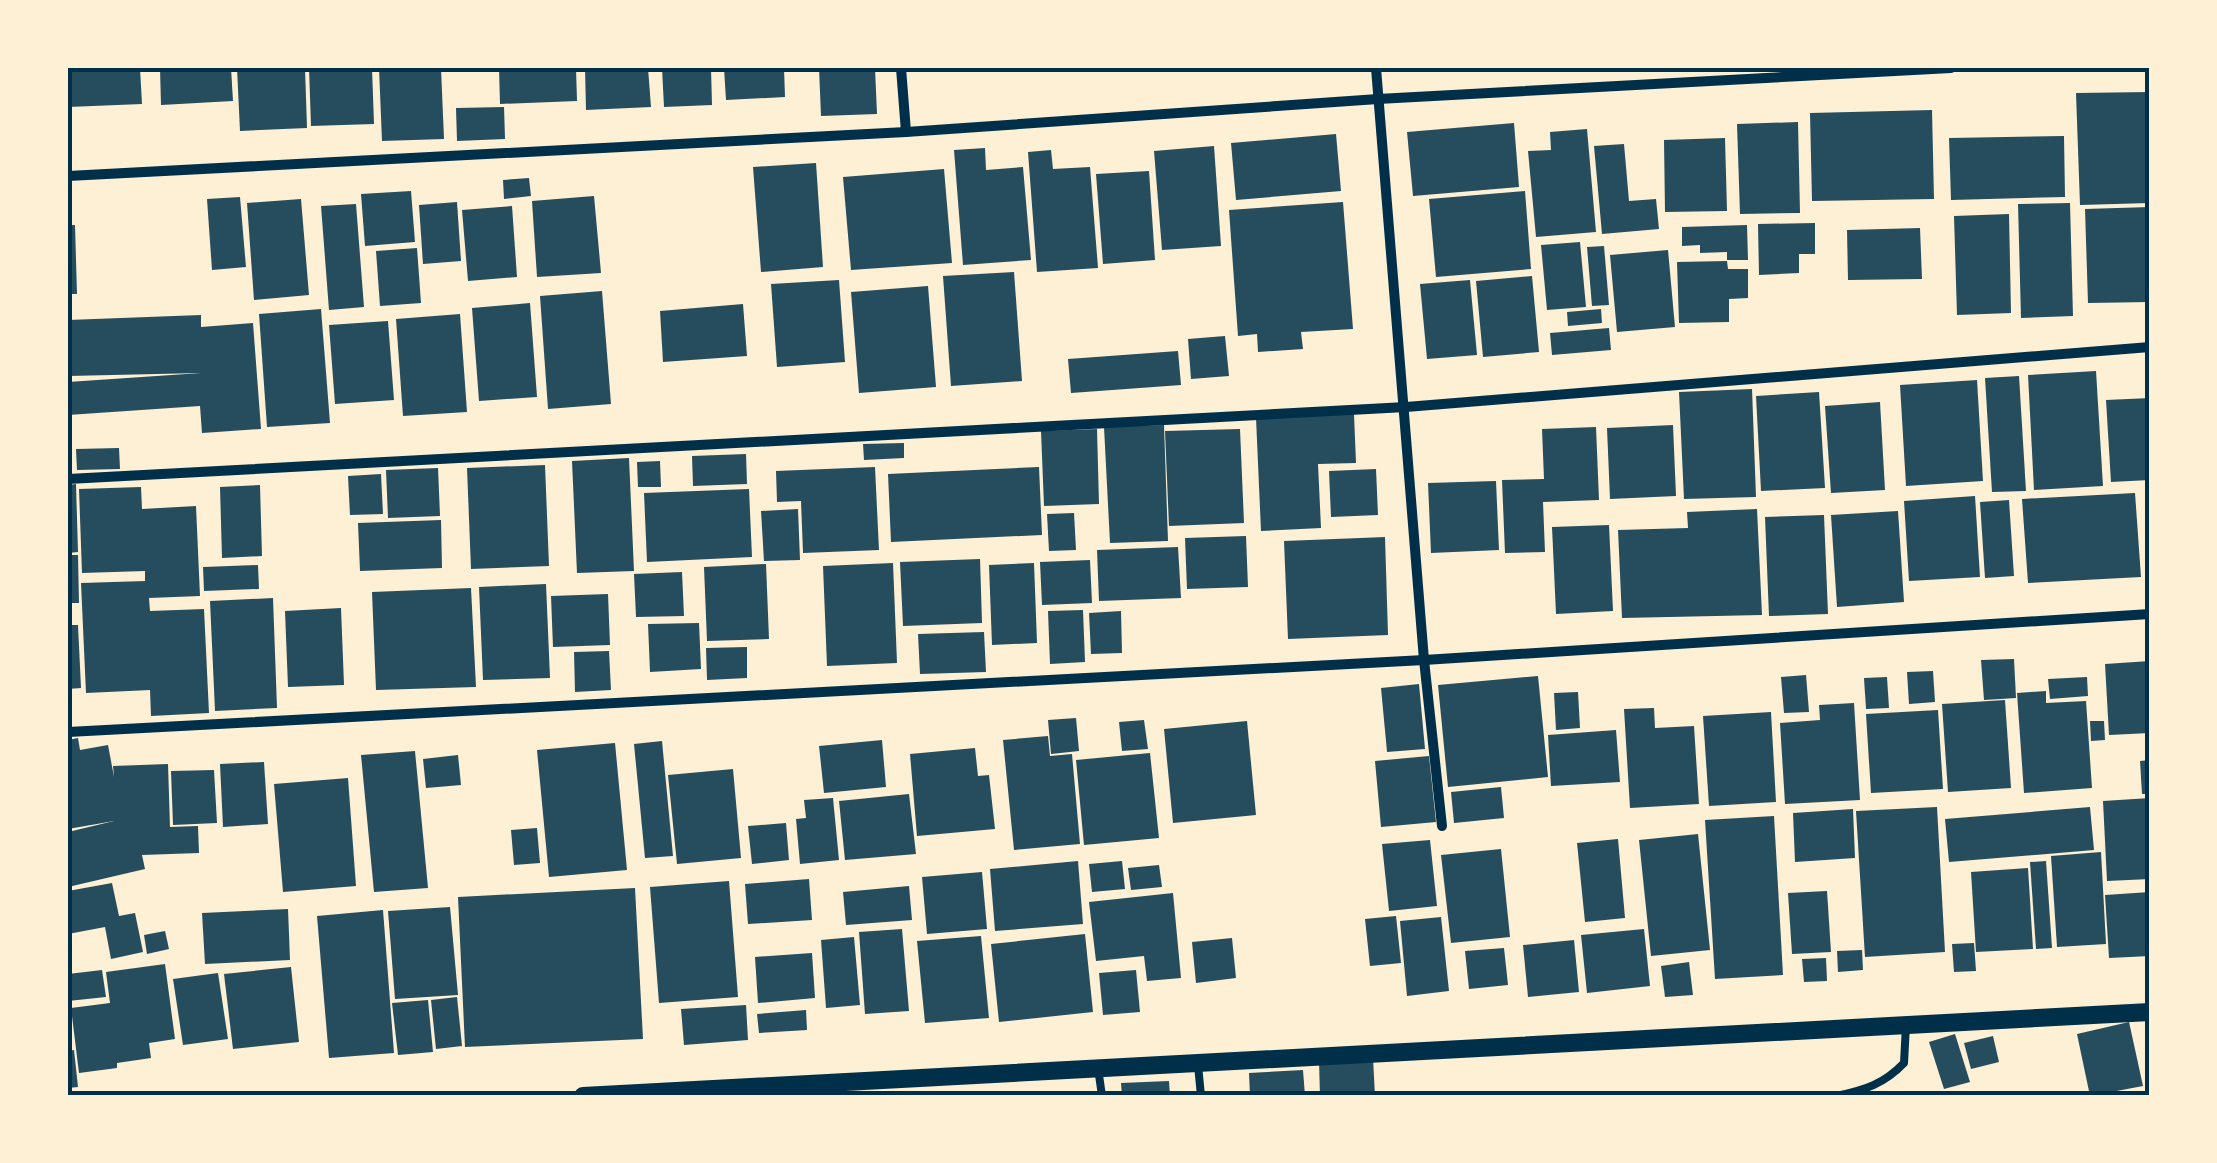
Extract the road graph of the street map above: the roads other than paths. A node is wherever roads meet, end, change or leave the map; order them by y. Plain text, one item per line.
1 (901, 68) edge
2 (1376, 68) edge
3 (1952, 68) edge
4 (1378, 99) junction
5 (906, 132) junction
6 (68, 176) edge
7 (2150, 347) edge
8 (1406, 407) junction
9 (68, 480) edge
10 (2150, 614) edge
11 (1424, 660) junction
12 (68, 732) edge
13 (1442, 826) dead end
14 (2150, 1012) edge
15 (1906, 1025) junction
16 (1198, 1063) junction
17 (1098, 1068) junction
18 (583, 1096) edge
19 (1102, 1096) edge
20 (1201, 1096) edge
21 (1836, 1096) edge

1 - 5 street
2 - 4 street
3 - 4 street
4 - 5 street
4 - 8 street
5 - 6 street
7 - 8 street
8 - 9 street
8 - 11 street
10 - 11 street
11 - 12 street
11 - 13 street
14 - 15 street
15 - 16 street
15 - 21 lane
16 - 17 street
16 - 20 lane
17 - 18 street
17 - 19 lane

